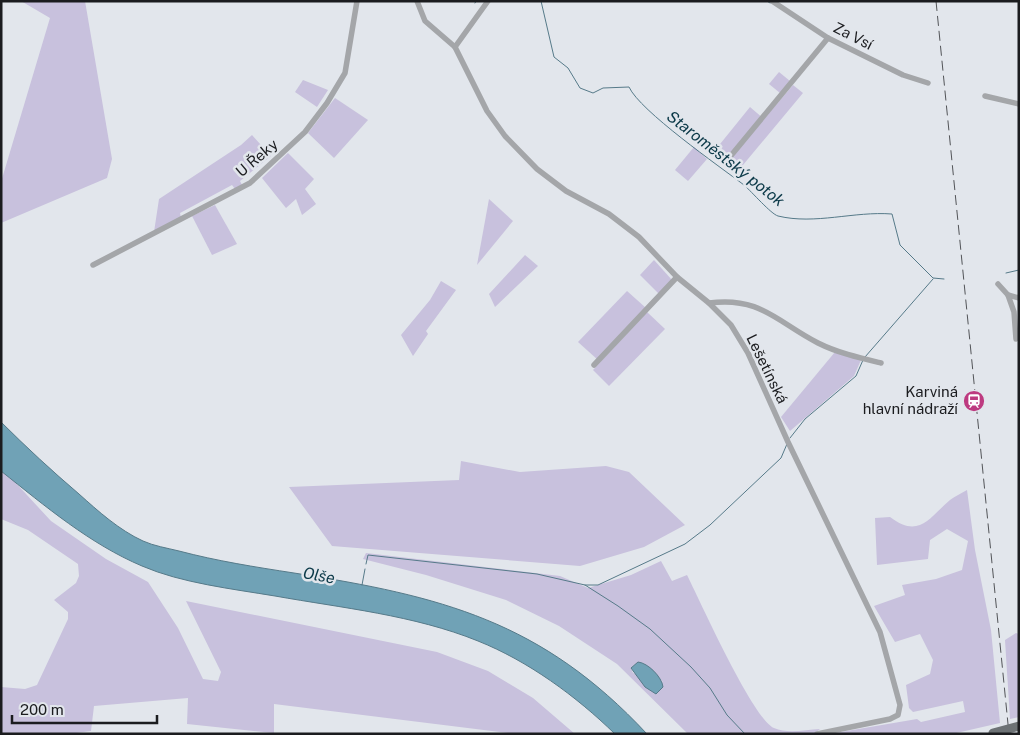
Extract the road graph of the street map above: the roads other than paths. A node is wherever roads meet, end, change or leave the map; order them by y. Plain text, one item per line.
1 (357, 1) edge
2 (417, 1) edge
3 (488, 1) edge
4 (772, 1) edge
5 (828, 38) junction
6 (455, 47) junction
7 (928, 83) dead end
8 (985, 96) dead end
9 (1019, 104) edge
10 (729, 158) dead end
11 (93, 265) dead end
12 (677, 277) junction
13 (998, 284) dead end
14 (1008, 295) junction
15 (1019, 298) edge
16 (709, 302) junction
17 (1019, 304) edge
18 (1014, 312) junction
19 (1016, 339) dead end
20 (881, 363) dead end
21 (594, 365) dead end
22 (1019, 726) edge
23 (993, 733) edge
24 (818, 734) edge

1 - 11 street, U Řeky
2 - 6 street, Lešetínská
3 - 6 street
4 - 5 street, Za Vsí
5 - 7 street, Za Vsí
5 - 10 street
6 - 12 street, Lešetínská
8 - 9 street
12 - 16 street, Lešetínská
12 - 21 street
13 - 14 street
14 - 15 street
14 - 18 street
16 - 20 street
16 - 24 street, Lešetínská
17 - 18 street
18 - 19 street
22 - 23 main road, bridge

